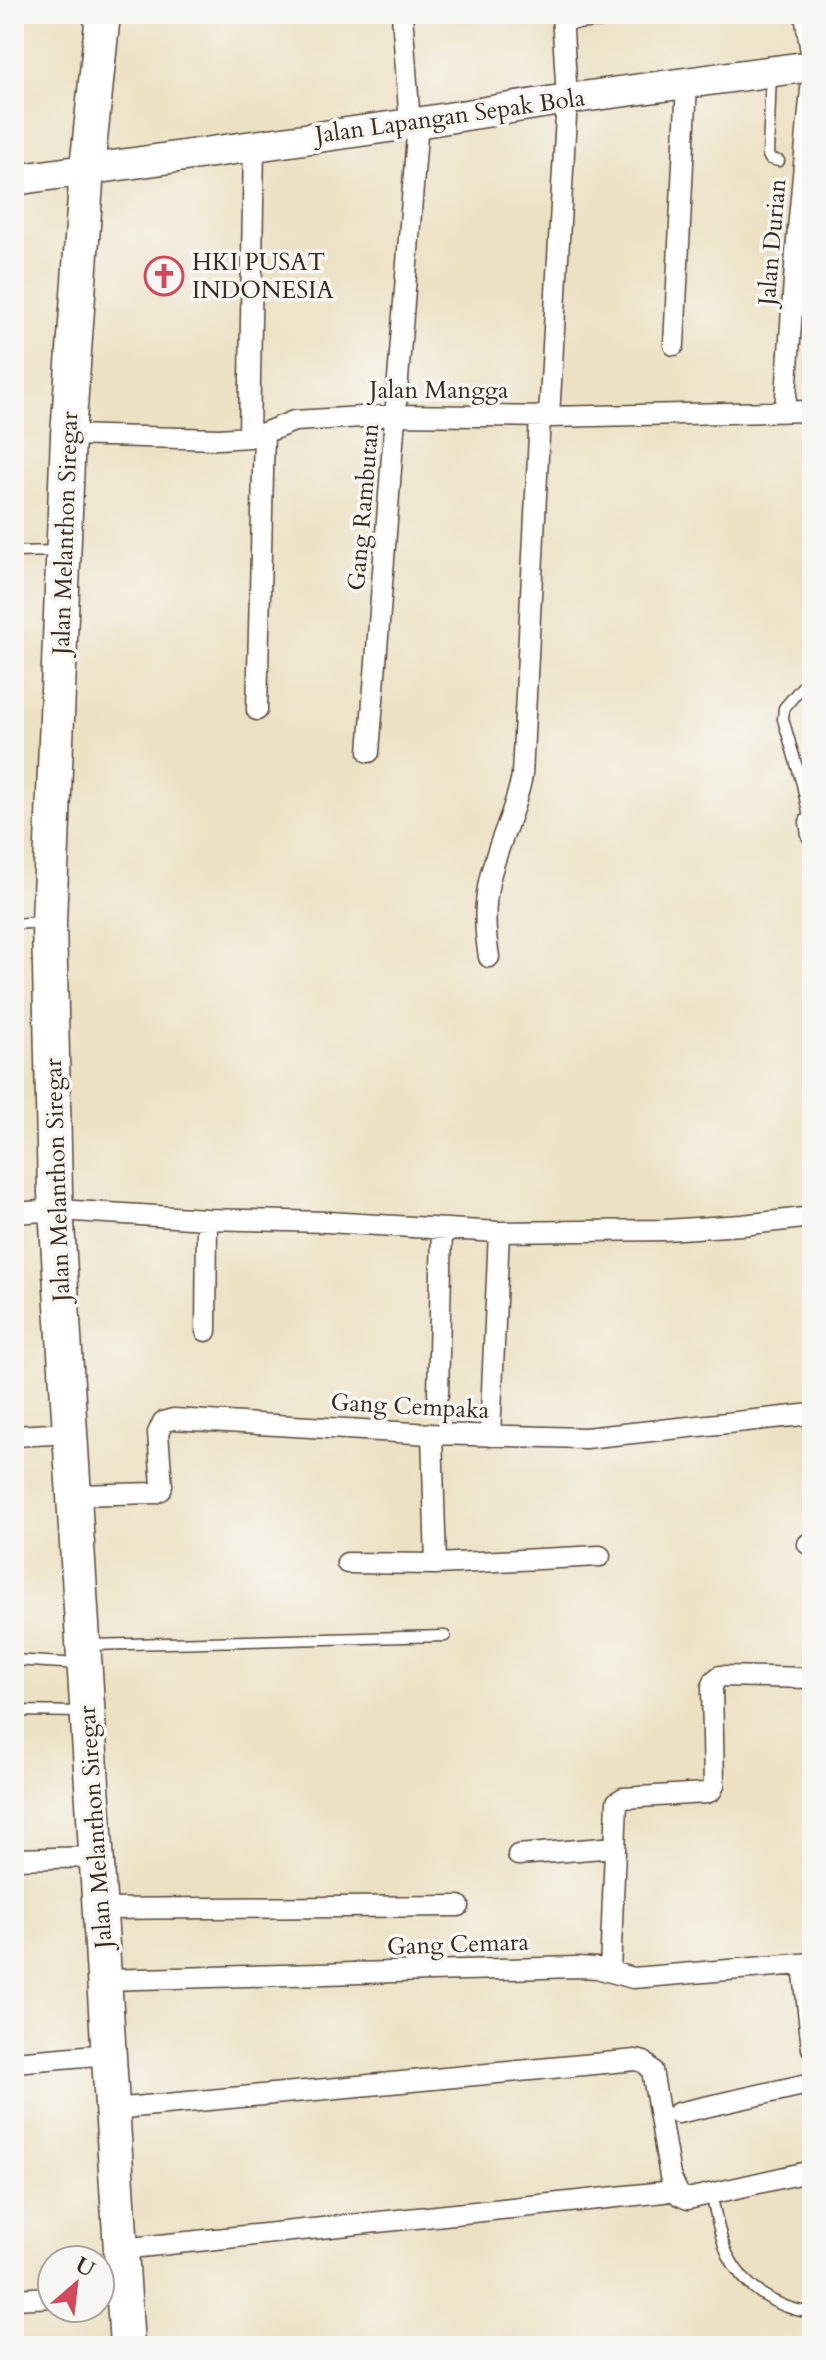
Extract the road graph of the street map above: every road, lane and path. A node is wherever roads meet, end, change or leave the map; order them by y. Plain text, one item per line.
1 (103, 14) edge
2 (402, 14) edge
3 (805, 14) edge
4 (644, 18) dead end
5 (562, 20) edge
6 (812, 59) edge
7 (812, 66) edge
8 (771, 71) junction
9 (812, 78) edge
10 (687, 83) junction
11 (567, 99) junction
12 (414, 123) junction
13 (254, 145) junction
14 (779, 161) dead end
15 (87, 169) junction
16 (14, 180) edge
17 (804, 251) edge
18 (674, 345) dead end
19 (785, 411) junction
20 (812, 411) edge
21 (396, 415) junction
22 (545, 417) junction
23 (68, 435) junction
24 (256, 435) junction
25 (64, 551) junction
26 (14, 552) edge
27 (812, 675) edge
28 (257, 710) dead end
29 (369, 752) dead end
30 (811, 826) edge
31 (49, 922) junction
32 (14, 924) edge
33 (489, 957) dead end
34 (57, 1210) junction
35 (14, 1213) edge
36 (812, 1217) edge
37 (207, 1219) junction
38 (442, 1229) junction
39 (499, 1232) junction
40 (206, 1331) dead end
41 (438, 1394) dead end
42 (812, 1414) edge
43 (71, 1433) junction
44 (432, 1434) junction
45 (14, 1436) edge
46 (490, 1436) junction
47 (74, 1495) junction
48 (600, 1556) dead end
49 (347, 1563) dead end
50 (436, 1564) junction
51 (445, 1636) dead end
52 (84, 1655) junction
53 (14, 1660) edge
54 (812, 1678) edge
55 (14, 1711) edge
56 (88, 1712) junction
57 (614, 1847) junction
58 (518, 1855) dead end
59 (97, 1857) junction
60 (14, 1859) edge
61 (459, 1906) dead end
62 (100, 1909) junction
63 (807, 1963) edge
64 (610, 1971) junction
65 (104, 1980) junction
66 (812, 2048) edge
67 (109, 2054) junction
68 (14, 2062) edge
69 (812, 2083) edge
70 (113, 2109) junction
71 (678, 2113) dead end
72 (812, 2171) edge
73 (674, 2189) junction
74 (711, 2194) junction
75 (121, 2249) junction
76 (116, 2274) edge
77 (36, 2298) edge
78 (14, 2299) edge
79 (116, 2308) edge
80 (812, 2313) edge
81 (127, 2346) edge

1 - 15 main road, Jalan Melanthon Siregar
2 - 12 street, Gang Rambutan
3 - 6 street
4 - 5 lane
5 - 11 street
7 - 8 street, Jalan Lapangan Sepak Bola
8 - 10 street, Jalan Lapangan Sepak Bola
8 - 14 lane
9 - 17 street, Jalan Durian
10 - 11 street, Jalan Lapangan Sepak Bola
10 - 18 street
11 - 12 street, Jalan Lapangan Sepak Bola
11 - 22 street
12 - 13 street, Jalan Lapangan Sepak Bola
12 - 21 street, Gang Rambutan
13 - 15 street, Jalan Lapangan Sepak Bola
13 - 24 street
15 - 16 street, Jalan Lapangan Sepak Bola
15 - 23 main road, Jalan Melanthon Siregar
17 - 19 street, Jalan Durian
19 - 20 street, Jalan Mangga
19 - 22 street, Jalan Mangga
21 - 22 street, Jalan Mangga
21 - 24 street, Jalan Mangga
21 - 29 street, Gang Rambutan
22 - 33 street
23 - 24 street, Jalan Mangga
23 - 25 main road, Jalan Melanthon Siregar
24 - 28 street
25 - 26 lane
25 - 31 main road, Jalan Melanthon Siregar
27 - 30 lane
31 - 32 lane
31 - 34 main road, Jalan Melanthon Siregar
34 - 35 street
34 - 37 street
34 - 43 main road, Jalan Melanthon Siregar
36 - 39 street
37 - 38 street
37 - 40 street
38 - 39 street
38 - 41 street
39 - 46 street
42 - 46 street, Gang Cempaka
43 - 45 street
43 - 47 main road, Jalan Melanthon Siregar
44 - 46 street, Gang Cempaka
44 - 47 street, Gang Cempaka
44 - 50 street
47 - 52 main road, Jalan Melanthon Siregar
48 - 50 street
49 - 50 street
51 - 52 lane
52 - 53 lane
52 - 56 main road, Jalan Melanthon Siregar
54 - 57 street
55 - 56 lane
56 - 59 main road, Jalan Melanthon Siregar
57 - 58 street
57 - 64 street
59 - 60 street
59 - 62 main road, Jalan Melanthon Siregar
61 - 62 street
62 - 65 main road, Jalan Melanthon Siregar
63 - 64 street, Gang Cemara
63 - 66 street
64 - 65 street, Gang Cemara
65 - 67 main road, Jalan Melanthon Siregar
67 - 68 street
67 - 70 main road, Jalan Melanthon Siregar
69 - 71 street
70 - 73 street
70 - 75 main road, Jalan Melanthon Siregar
72 - 74 street
73 - 74 street
73 - 75 street
74 - 80 lane
75 - 76 main road, Jalan Melanthon Siregar
77 - 78 street
79 - 81 main road, Jalan Melanthon Siregar

